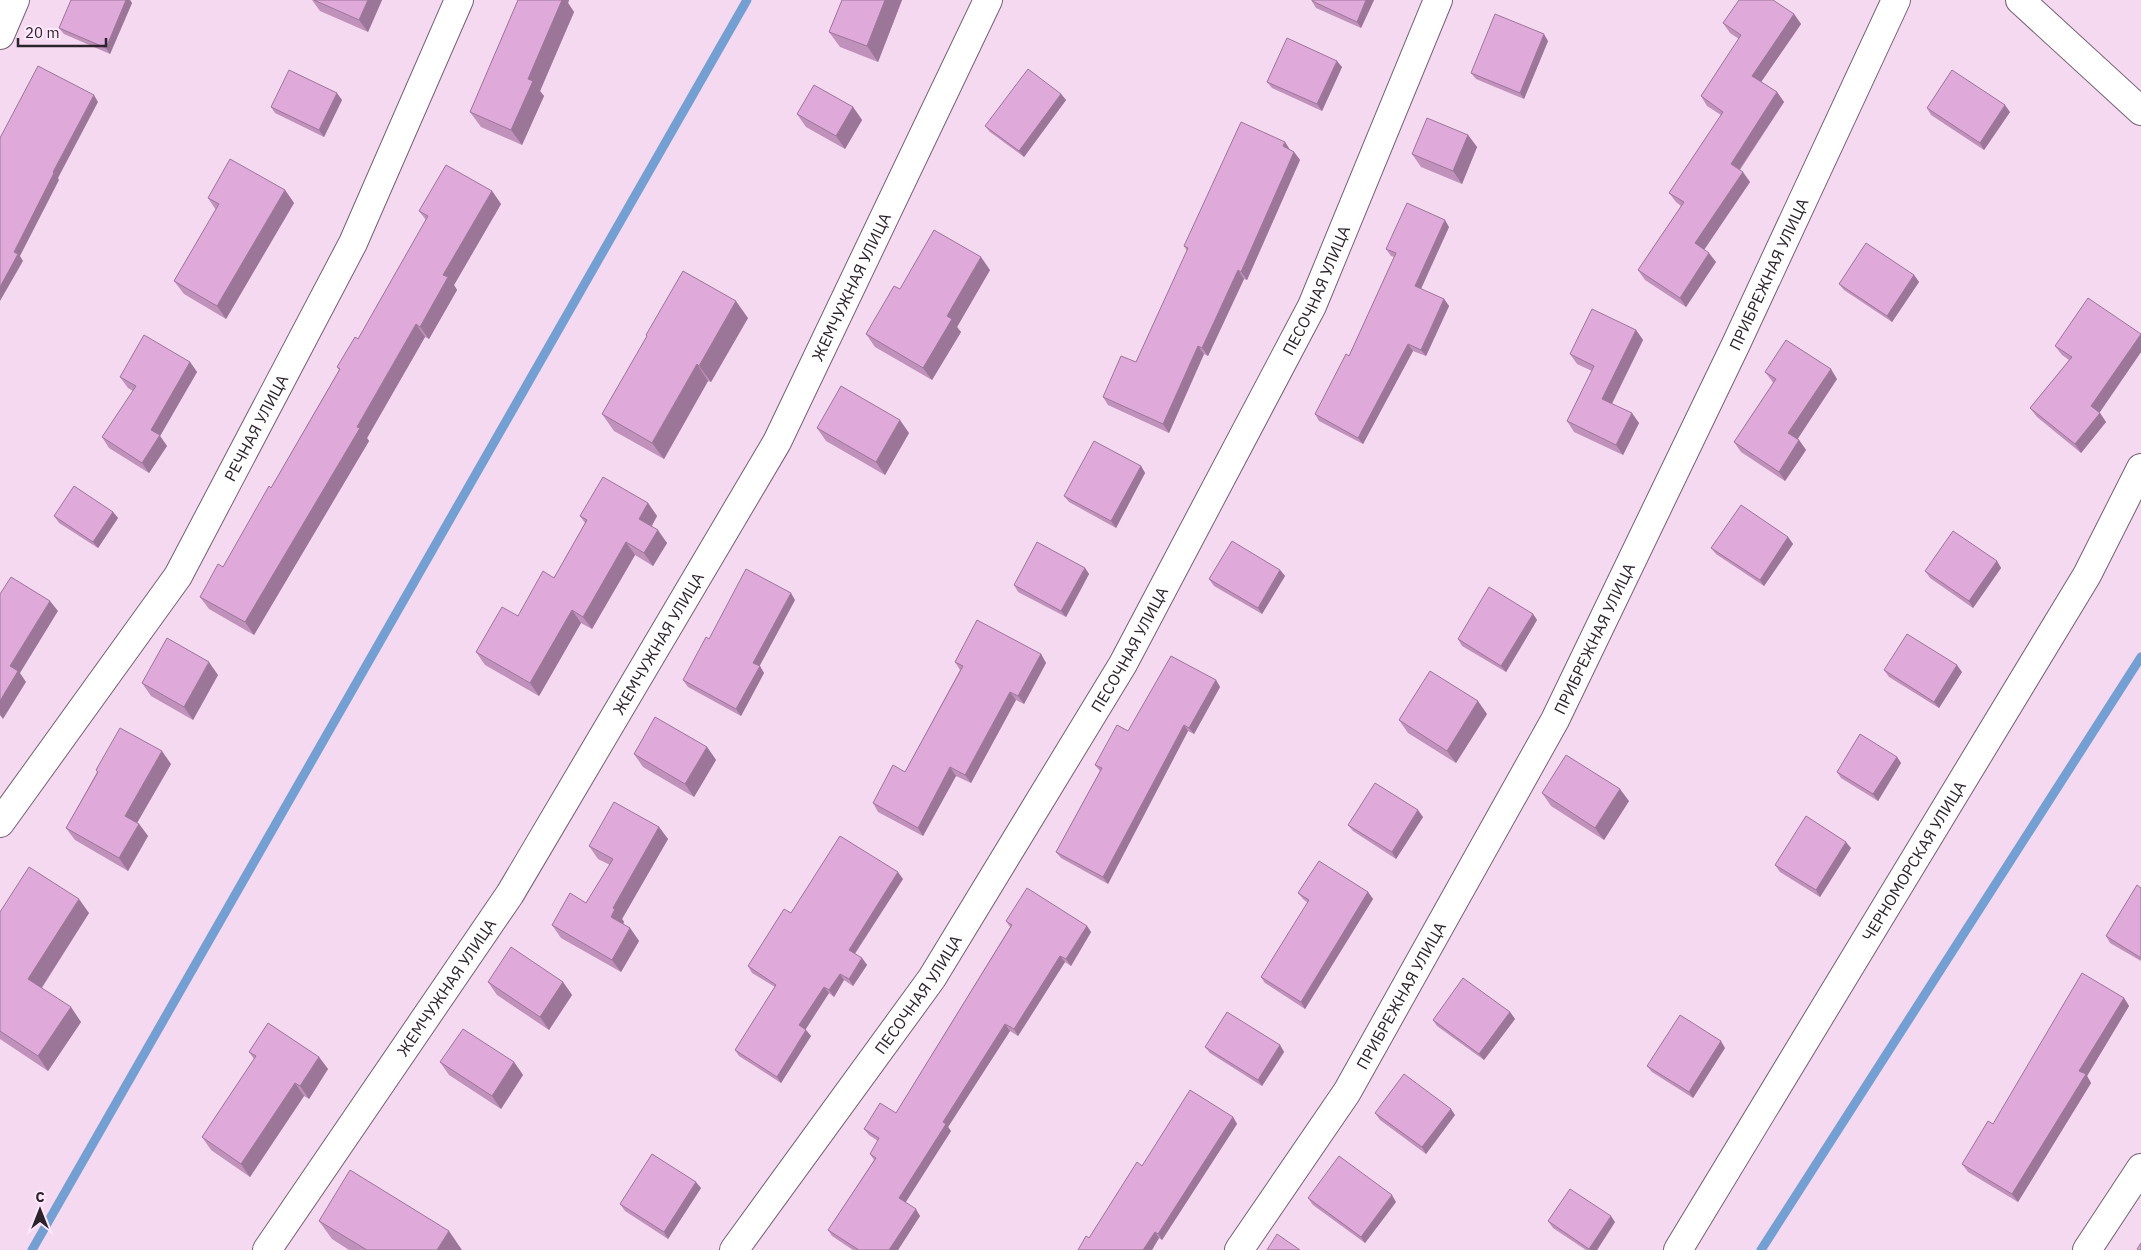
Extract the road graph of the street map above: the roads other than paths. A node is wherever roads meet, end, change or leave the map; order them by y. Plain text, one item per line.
1 (15, 0) edge
2 (459, 0) edge
3 (988, 0) edge
4 (1438, 0) edge
5 (1896, 0) edge
6 (2020, 0) edge
7 (0, 35) edge
8 (2141, 111) edge
9 (2141, 468) edge
10 (0, 822) edge
11 (2141, 1168) edge
12 (267, 1250) edge
13 (734, 1250) edge
14 (1240, 1250) edge
15 (1678, 1250) edge
16 (2087, 1250) edge

1 - 7 street
2 - 10 street, РЕЧНАЯ УЛИЦА
3 - 12 street, ЖЕМЧУЖНАЯ УЛИЦА
4 - 13 street, ПЕСОЧНАЯ УЛИЦА
5 - 14 street, ПРИБРЕЖНАЯ УЛИЦА
6 - 8 street
9 - 15 street, ЧЕРНОМОРСКАЯ УЛИЦА
11 - 16 street

